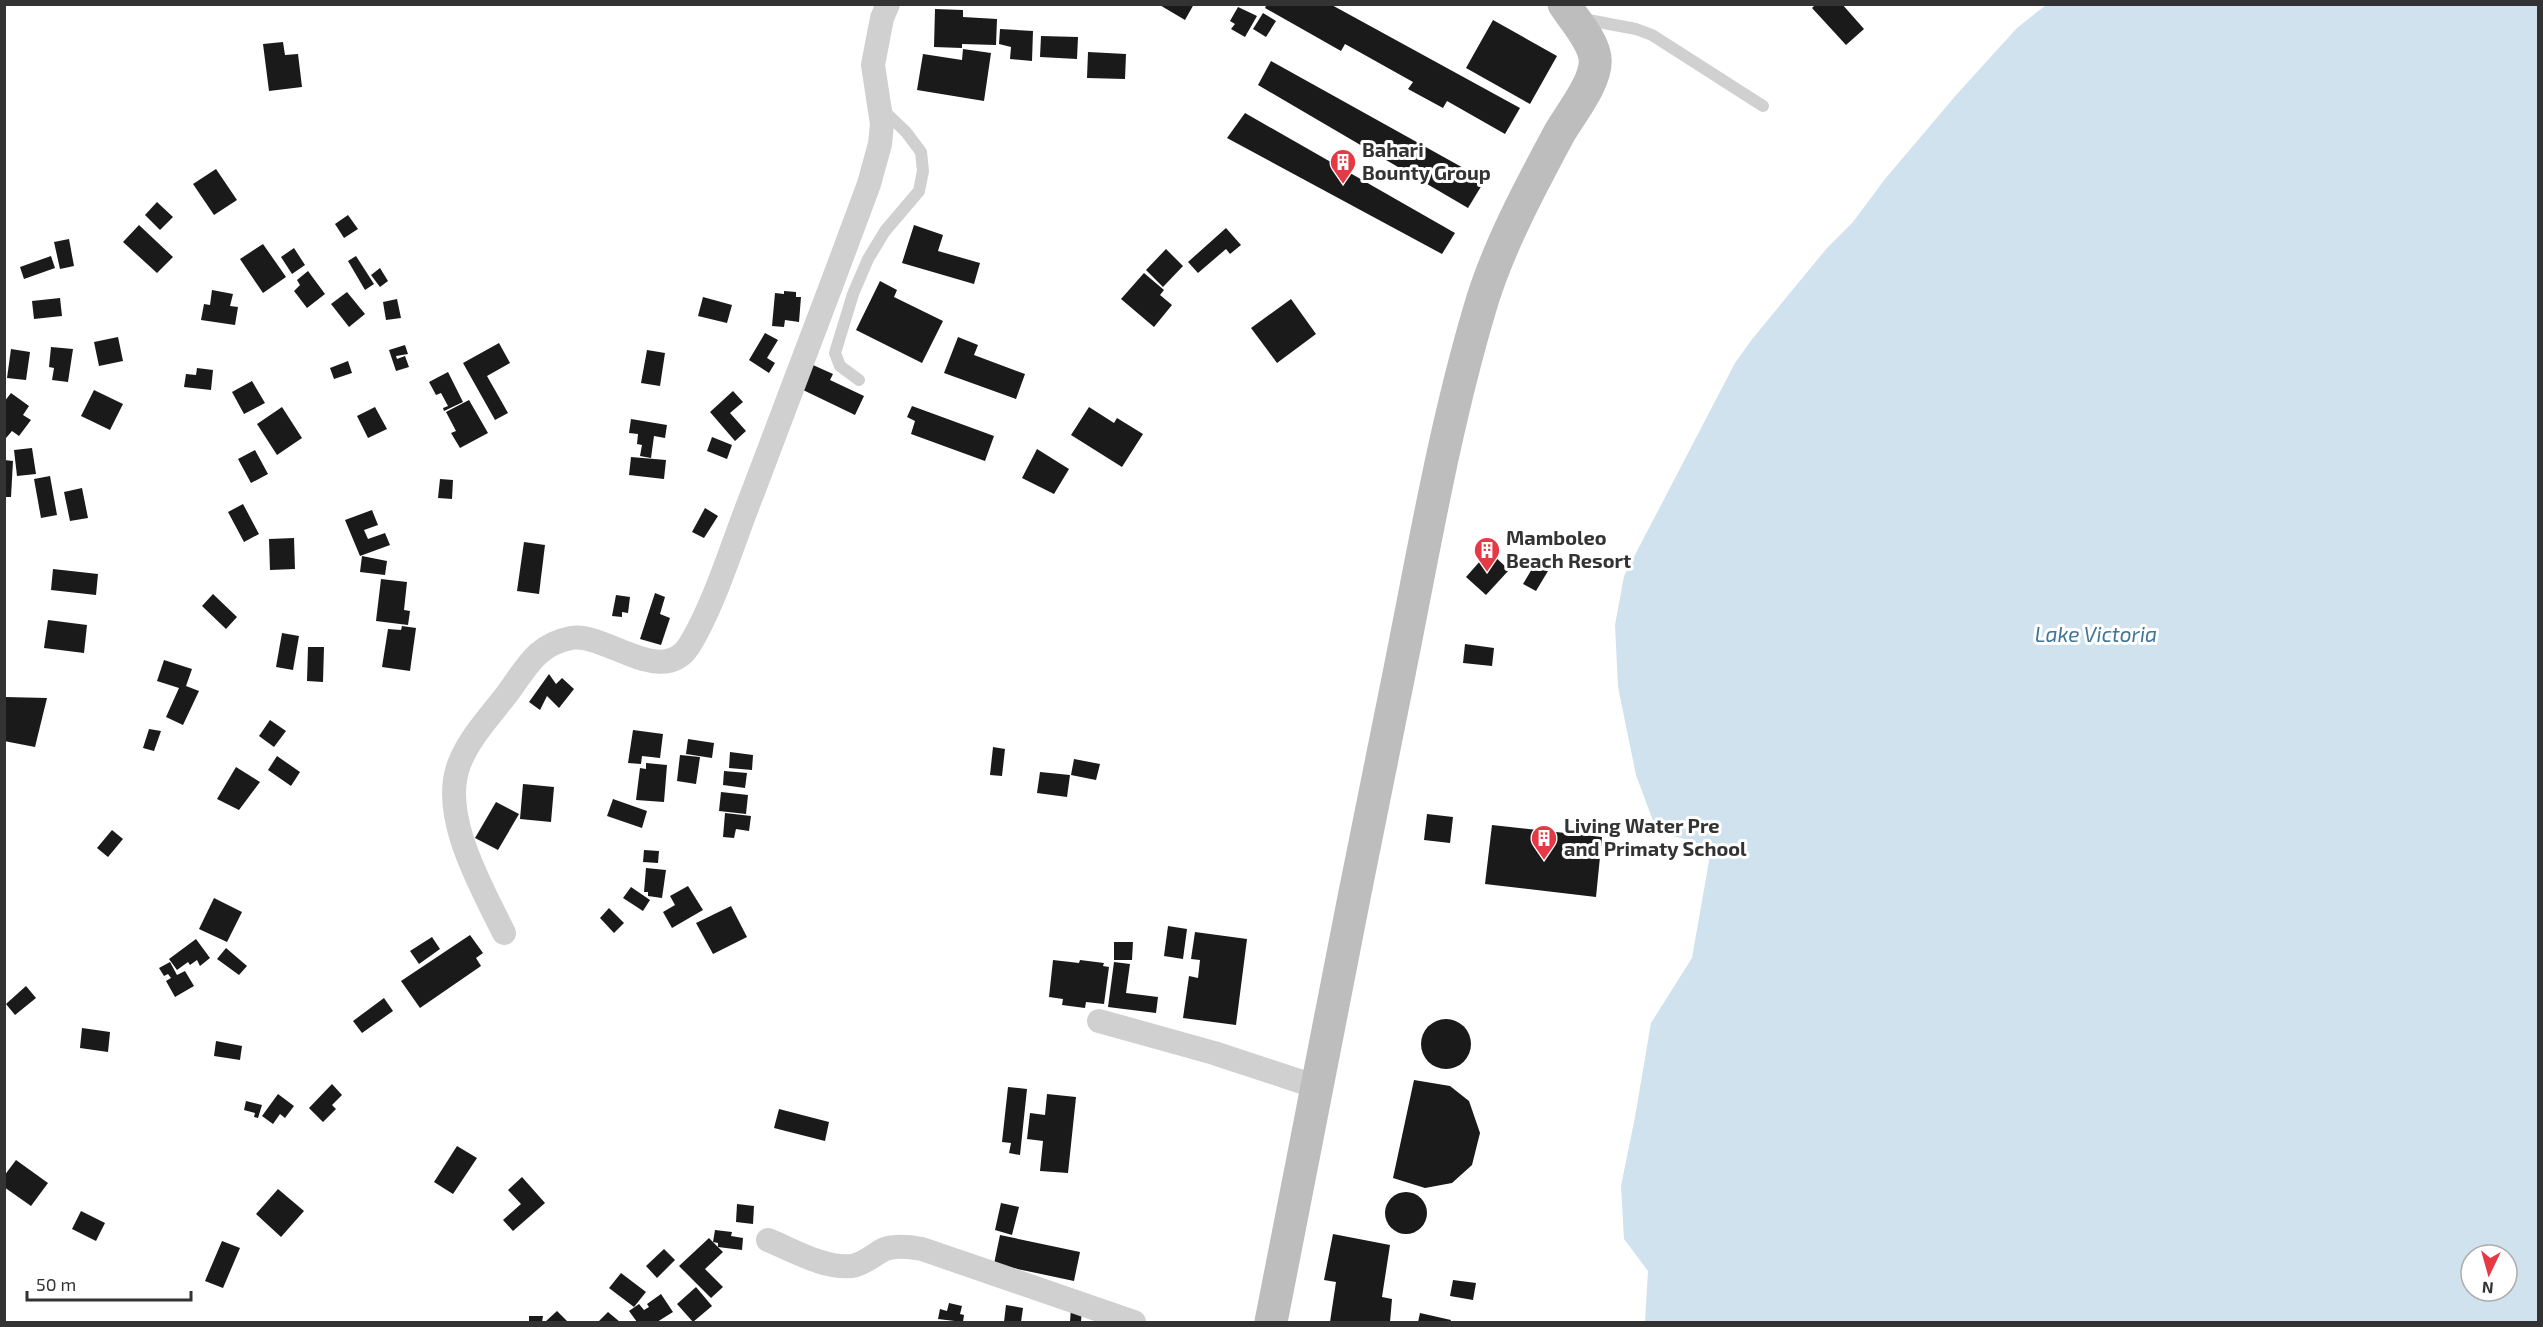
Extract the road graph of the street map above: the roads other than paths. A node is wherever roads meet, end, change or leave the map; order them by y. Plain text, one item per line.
1 (888, 4) edge
2 (1568, 11) edge
3 (1763, 106) dead end
4 (880, 107) junction
5 (859, 380) dead end
6 (504, 933) dead end
7 (1099, 1021) dead end
8 (1317, 1087) junction
9 (768, 1240) dead end
10 (1134, 1323) edge
11 (1271, 1323) edge

1 - 4 street
2 - 3 lane
2 - 8 street
4 - 5 lane
4 - 6 street
7 - 8 street
8 - 11 street
9 - 10 street

